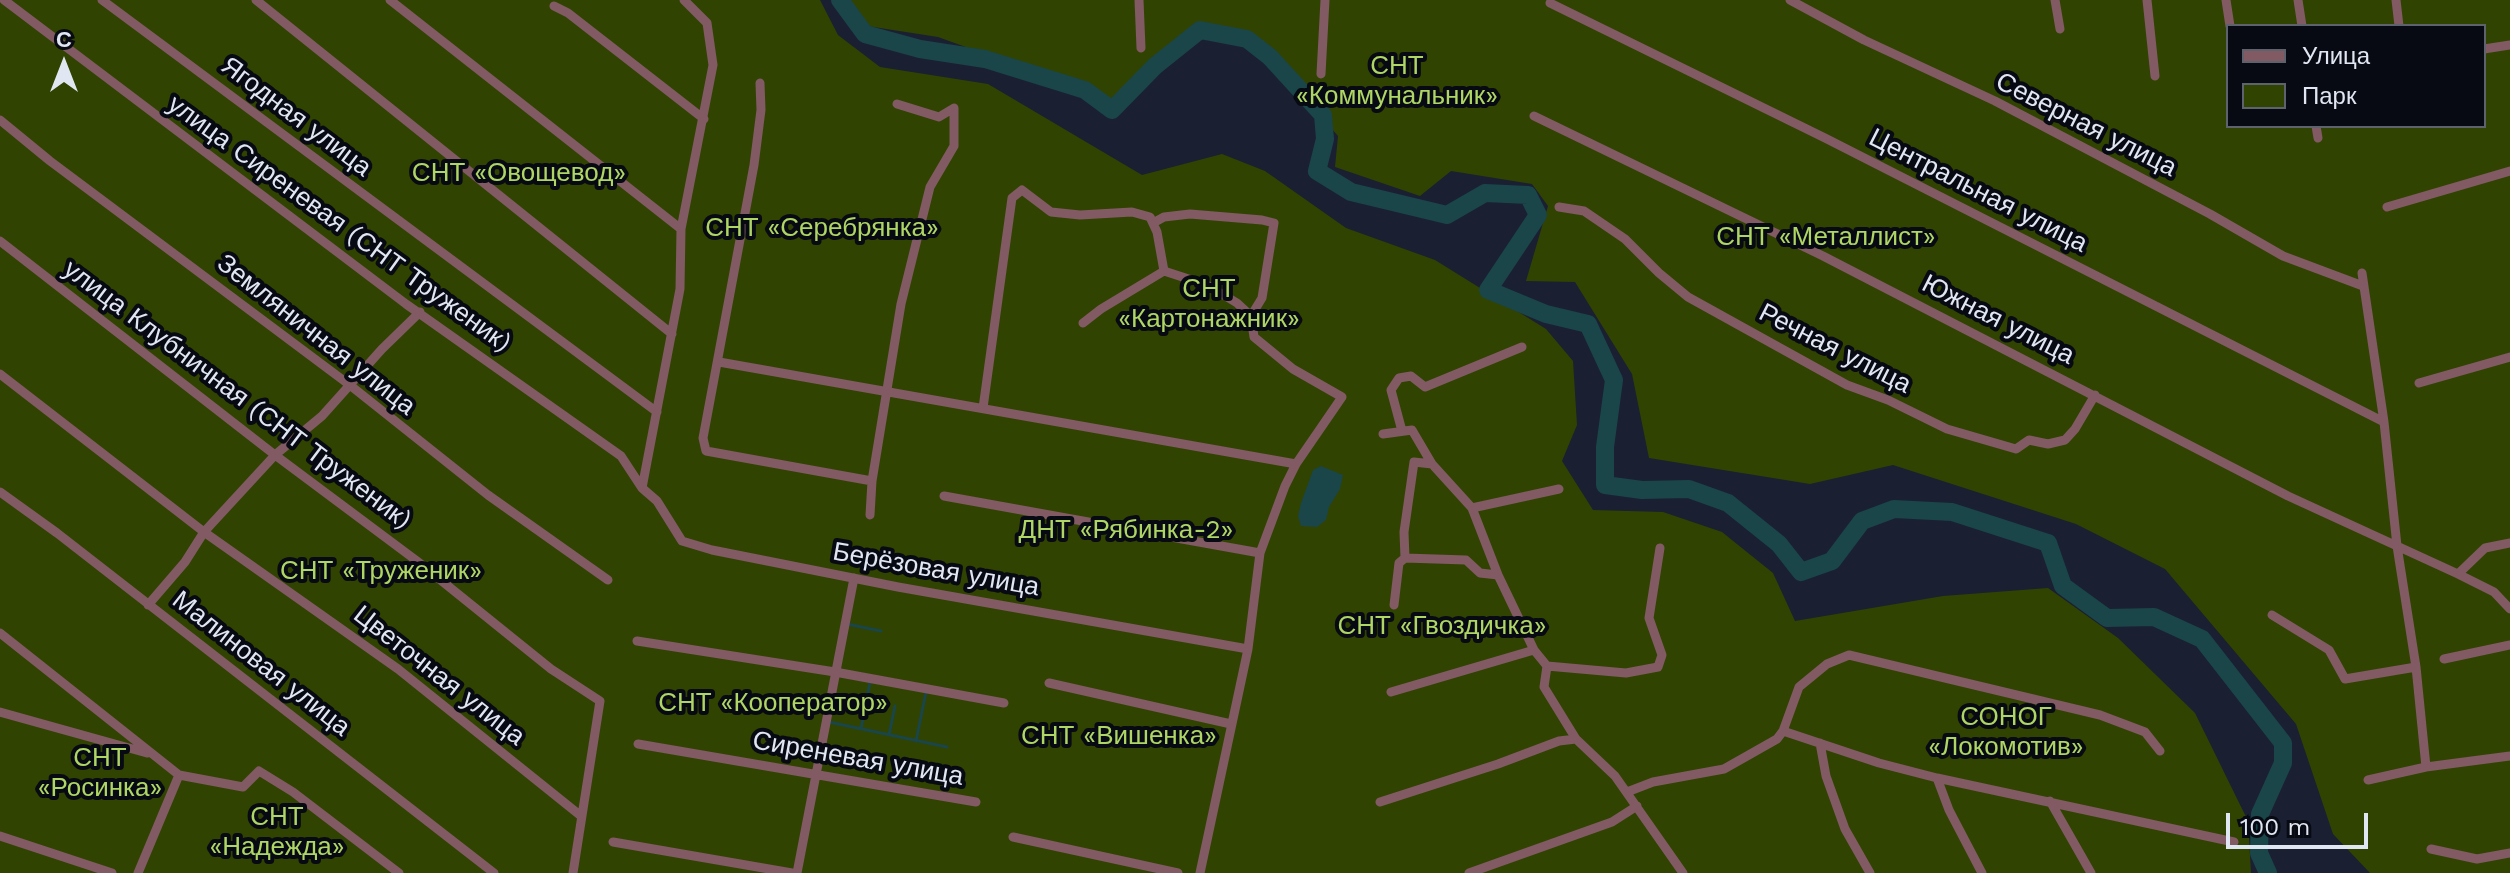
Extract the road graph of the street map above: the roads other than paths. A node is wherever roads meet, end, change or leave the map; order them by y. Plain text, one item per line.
1 (4, 0) edge
2 (102, 0) edge
3 (256, 0) edge
4 (390, 0) edge
5 (684, 0) edge
6 (1139, 0) edge
7 (1325, 0) edge
8 (1790, 0) edge
9 (2055, 0) edge
10 (2147, 0) edge
11 (2226, 0) edge
12 (2298, 0) edge
13 (2396, 0) edge
14 (1550, 3) dead end
15 (554, 6) dead end
16 (2230, 24) edge
17 (2302, 24) edge
18 (2399, 24) edge
19 (2060, 29) dead end
20 (2510, 45) edge
21 (1141, 48) dead end
22 (2486, 49) edge
23 (1321, 74) dead end
24 (2155, 76) dead end
25 (760, 83) dead end
26 (897, 104) dead end
27 (1534, 116) dead end
28 (704, 119) junction
29 (0, 120) edge
30 (2316, 128) edge
31 (2318, 138) dead end
32 (2510, 171) edge
33 (1559, 207) dead end
34 (2387, 207) dead end
35 (1153, 223) junction
36 (681, 229) junction
37 (0, 241) edge
38 (1164, 271) junction
39 (2362, 273) dead end
40 (2363, 286) junction
41 (420, 312) junction
42 (1251, 316) junction
43 (1083, 323) dead end
44 (672, 334) junction
45 (1522, 347) dead end
46 (2510, 357) edge
47 (719, 362) junction
48 (0, 374) edge
49 (2419, 383) dead end
50 (351, 386) junction
51 (886, 392) junction
52 (2095, 395) junction
53 (983, 408) junction
54 (657, 412) junction
55 (2384, 422) junction
56 (1402, 431) junction
57 (1383, 434) dead end
58 (275, 455) junction
59 (1296, 464) junction
60 (1432, 464) junction
61 (872, 481) junction
62 (642, 488) junction
63 (1559, 489) dead end
64 (0, 492) edge
65 (944, 496) dead end
66 (1472, 508) junction
67 (870, 515) dead end
68 (204, 532) junction
69 (2510, 543) edge
70 (2397, 546) junction
71 (1660, 548) dead end
72 (1260, 553) junction
73 (1405, 558) junction
74 (2458, 574) junction
75 (1498, 575) junction
76 (854, 578) junction
77 (608, 580) dead end
78 (148, 605) junction
79 (1394, 605) dead end
80 (2510, 609) edge
81 (2272, 615) dead end
82 (0, 633) edge
83 (637, 641) dead end
84 (2510, 645) edge
85 (1248, 649) junction
86 (1534, 650) junction
87 (2444, 659) dead end
88 (1547, 666) junction
89 (2416, 667) junction
90 (835, 672) junction
91 (1049, 683) dead end
92 (1391, 692) dead end
93 (1004, 703) dead end
94 (0, 712) edge
95 (1231, 724) junction
96 (1783, 731) junction
97 (1576, 739) junction
98 (1820, 743) junction
99 (638, 744) dead end
100 (2160, 751) dead end
101 (153, 755) junction
102 (2510, 756) edge
103 (2426, 767) junction
104 (815, 774) junction
105 (179, 775) junction
106 (1937, 778) junction
107 (2368, 780) dead end
108 (1627, 792) junction
109 (2050, 801) junction
110 (976, 802) dead end
111 (1380, 802) dead end
112 (1637, 806) junction
113 (581, 816) junction
114 (0, 836) edge
115 (1013, 837) dead end
116 (613, 842) dead end
117 (2234, 842) dead end
118 (2431, 849) dead end
119 (2510, 853) edge
120 (112, 873) edge
121 (138, 873) edge
122 (399, 873) edge
123 (494, 873) edge
124 (573, 873) edge
125 (794, 873) edge
126 (1178, 873) edge
127 (1200, 873) edge
128 (1469, 873) edge
129 (1683, 873) edge
130 (1870, 873) edge
131 (1982, 873) edge
132 (2091, 873) edge

1 - 41 street, улица Сиреневая (СНТ Труженик)
2 - 54 street, Ягодная улица
3 - 44 street
4 - 36 street
5 - 28 street
6 - 21 street
7 - 23 street
8 - 40 street, Северная улица
9 - 19 street
10 - 24 street
11 - 16 street
12 - 17 street
13 - 18 street
14 - 55 street, Центральная улица
15 - 28 street
20 - 22 street
25 - 47 street
26 - 51 street
27 - 52 street, Южная улица
28 - 36 street
29 - 50 street, Земляничная улица
30 - 31 street
32 - 34 street
33 - 52 street, Речная улица
35 - 38 street
35 - 42 street
35 - 53 street
36 - 44 street
37 - 58 street, улица Клубничная (СНТ Труженик)
38 - 42 street
38 - 43 street
39 - 40 street
40 - 55 street
41 - 50 street
41 - 62 street, улица Сиреневая (СНТ Труженик)
42 - 59 street
44 - 54 street
45 - 56 street
46 - 49 street
47 - 51 street
47 - 61 street
48 - 68 street, Цветочная улица
50 - 58 street
50 - 77 street, Земляничная улица
51 - 53 street
51 - 61 street
52 - 70 street, Южная улица
53 - 59 street
54 - 62 street
55 - 70 street
56 - 57 street
56 - 60 street
58 - 68 street
58 - 113 street, улица Клубничная (СНТ Труженик)
59 - 72 street
60 - 66 street
60 - 73 street
61 - 67 street
62 - 76 street, Берёзовая улица
63 - 66 street
64 - 78 street, Малиновая улица
65 - 72 street
66 - 75 street
68 - 78 street
68 - 113 street, Цветочная улица
69 - 74 street
70 - 74 street
70 - 89 street
71 - 88 street
72 - 85 street
73 - 75 street
73 - 79 street
74 - 80 street
75 - 86 street
76 - 85 street, Берёзовая улица
76 - 90 street
78 - 123 street, Малиновая улица
81 - 89 street
82 - 101 street
83 - 90 street
84 - 87 street
85 - 95 street
86 - 88 street
86 - 92 street
88 - 97 street
89 - 103 street
90 - 93 street
90 - 104 street
91 - 95 street
94 - 101 street
95 - 127 street
96 - 98 street
96 - 100 street
96 - 108 street
97 - 108 street
97 - 111 street
98 - 106 street
98 - 130 street
99 - 104 street, Сиреневая улица
101 - 105 street
102 - 103 street
103 - 107 street
104 - 110 street, Сиреневая улица
104 - 125 street
105 - 121 street
105 - 122 street
106 - 109 street
106 - 131 street
108 - 112 street
109 - 117 street
109 - 132 street
112 - 128 street
112 - 129 street
113 - 124 street
114 - 120 street
115 - 126 street
116 - 125 street
118 - 119 street

